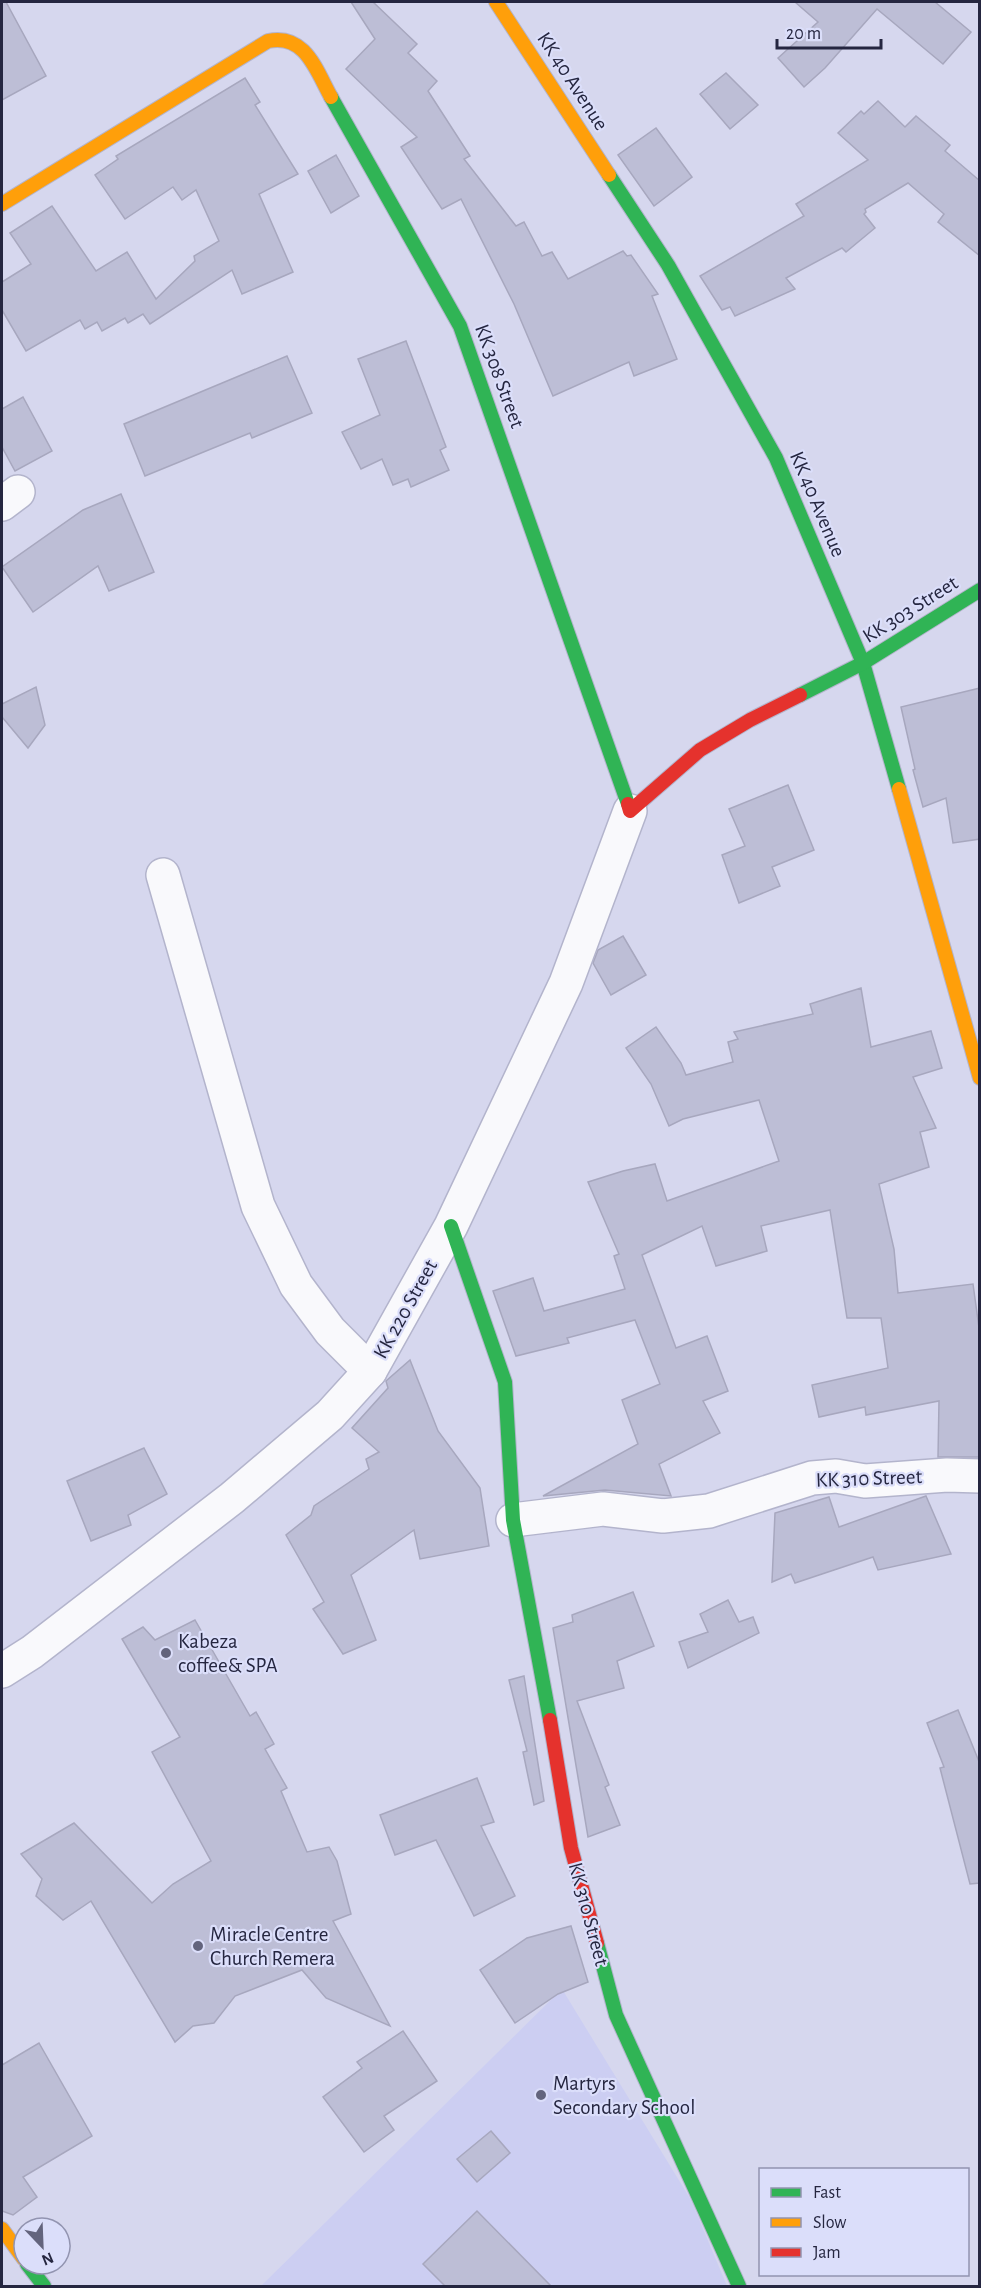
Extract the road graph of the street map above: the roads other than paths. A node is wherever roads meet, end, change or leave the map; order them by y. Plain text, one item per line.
1 (496, 2) edge
2 (2, 204) edge
3 (980, 590) edge
4 (863, 663) junction
5 (630, 811) junction
6 (163, 875) dead end
7 (980, 1078) edge
8 (452, 1226) junction
9 (370, 1371) junction
10 (980, 1476) edge
11 (513, 1520) junction
12 (2, 1671) edge
13 (2, 2229) edge
14 (12, 2243) edge
15 (738, 2286) edge

1 - 4 street, KK 40 Avenue
2 - 5 street, KK 308 Street
3 - 4 street, KK 303 Street
4 - 5 street
4 - 7 street, KK 40 Avenue
5 - 8 street, KK 220 Street
6 - 9 street
8 - 9 street, KK 220 Street
8 - 11 street, KK 310 Street
9 - 12 street, KK 220 Street
10 - 11 street, KK 310 Street
11 - 15 street, KK 310 Street
13 - 14 street

